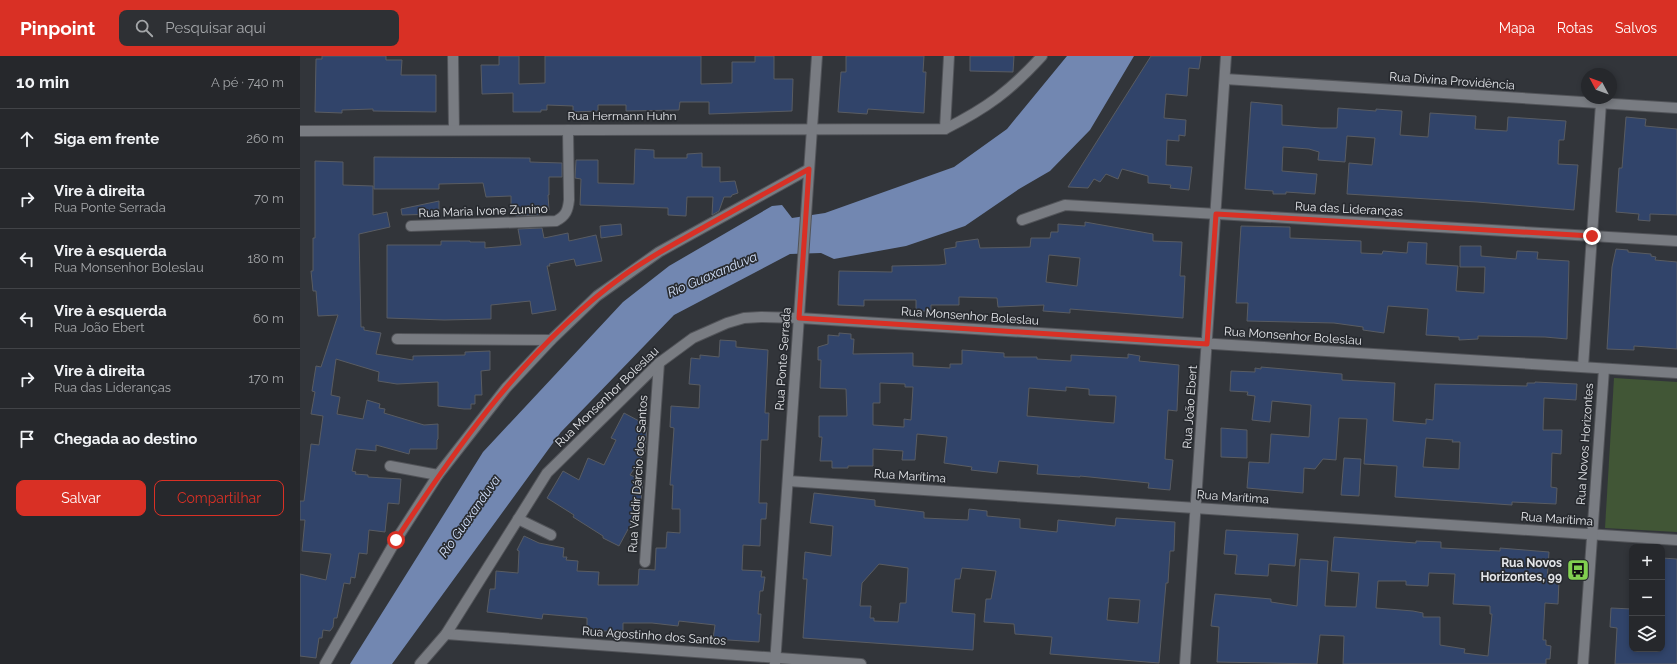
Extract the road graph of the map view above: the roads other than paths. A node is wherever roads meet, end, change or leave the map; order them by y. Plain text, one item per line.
1 (454, 56) edge
2 (817, 56) edge
3 (949, 56) edge
4 (1042, 56) edge
5 (1226, 56) edge
6 (1225, 80) junction
7 (1581, 102) edge
8 (1601, 104) edge
9 (1616, 104) edge
10 (1677, 108) edge
11 (812, 129) junction
12 (945, 129) junction
13 (454, 130) junction
14 (568, 130) junction
15 (300, 131) edge
16 (809, 169) junction
17 (1216, 214) junction
18 (1022, 220) dead end
19 (411, 226) dead end
20 (1592, 236) junction
21 (1677, 241) edge
22 (799, 318) junction
23 (397, 339) dead end
24 (551, 340) junction
25 (1207, 344) junction
26 (659, 363) junction
27 (1583, 367) junction
28 (1604, 369) junction
29 (1677, 374) edge
30 (390, 466) dead end
31 (438, 475) junction
32 (788, 481) junction
33 (1196, 508) junction
34 (518, 519) junction
35 (1592, 534) junction
36 (552, 535) dead end
37 (1677, 540) edge
38 (645, 562) dead end
39 (446, 634) junction
40 (776, 661) edge
41 (325, 664) edge
42 (420, 664) edge
43 (861, 664) edge
44 (1185, 664) edge
45 (1583, 664) edge

1 - 13 street
2 - 11 street, Rua Ponte Serrada
3 - 12 street
4 - 12 street
5 - 6 street, Rua João Ebert
6 - 7 street, Rua Divina Providência
6 - 17 street, Rua João Ebert
8 - 20 street, Rua Novos Horizontes
9 - 10 street, Rua Divina Providência
11 - 12 street, Rua Hermann Huhn
11 - 14 street, Rua Hermann Huhn
11 - 16 street, Rua Ponte Serrada
13 - 14 street, Rua Hermann Huhn
13 - 15 street, Rua Hermann Huhn
14 - 19 street, Rua Maria Ivone Zunino
16 - 22 street, Rua Ponte Serrada
16 - 24 street
17 - 18 street, Rua das Lideranças
17 - 20 street, Rua das Lideranças
17 - 25 street, Rua João Ebert
20 - 21 street, Rua das Lideranças
20 - 27 street, Rua Novos Horizontes
22 - 25 street, Rua Monsenhor Boleslau
22 - 26 street, Rua Monsenhor Boleslau
22 - 32 street, Rua Ponte Serrada
23 - 24 street
24 - 31 street
25 - 27 street, Rua Monsenhor Boleslau
25 - 33 street, Rua João Ebert
26 - 34 street, Rua Monsenhor Boleslau
26 - 38 street, Rua Valdir Dárcio dos Santos
27 - 28 street, Rua Monsenhor Boleslau
28 - 29 street, Rua Monsenhor Boleslau
28 - 35 street, Rua Novos Horizontes
30 - 31 street
31 - 41 street
32 - 33 street, Rua Marítima
32 - 40 street, Rua Ponte Serrada
33 - 35 street, Rua Marítima
33 - 44 street, Rua João Ebert
34 - 36 street
34 - 39 street, Rua Monsenhor Boleslau
35 - 37 street, Rua Marítima
35 - 45 street, Rua Novos Horizontes
39 - 40 street, Rua Agostinho dos Santos
39 - 42 street, Rua Monsenhor Boleslau
40 - 43 street, Rua Agostinho dos Santos

